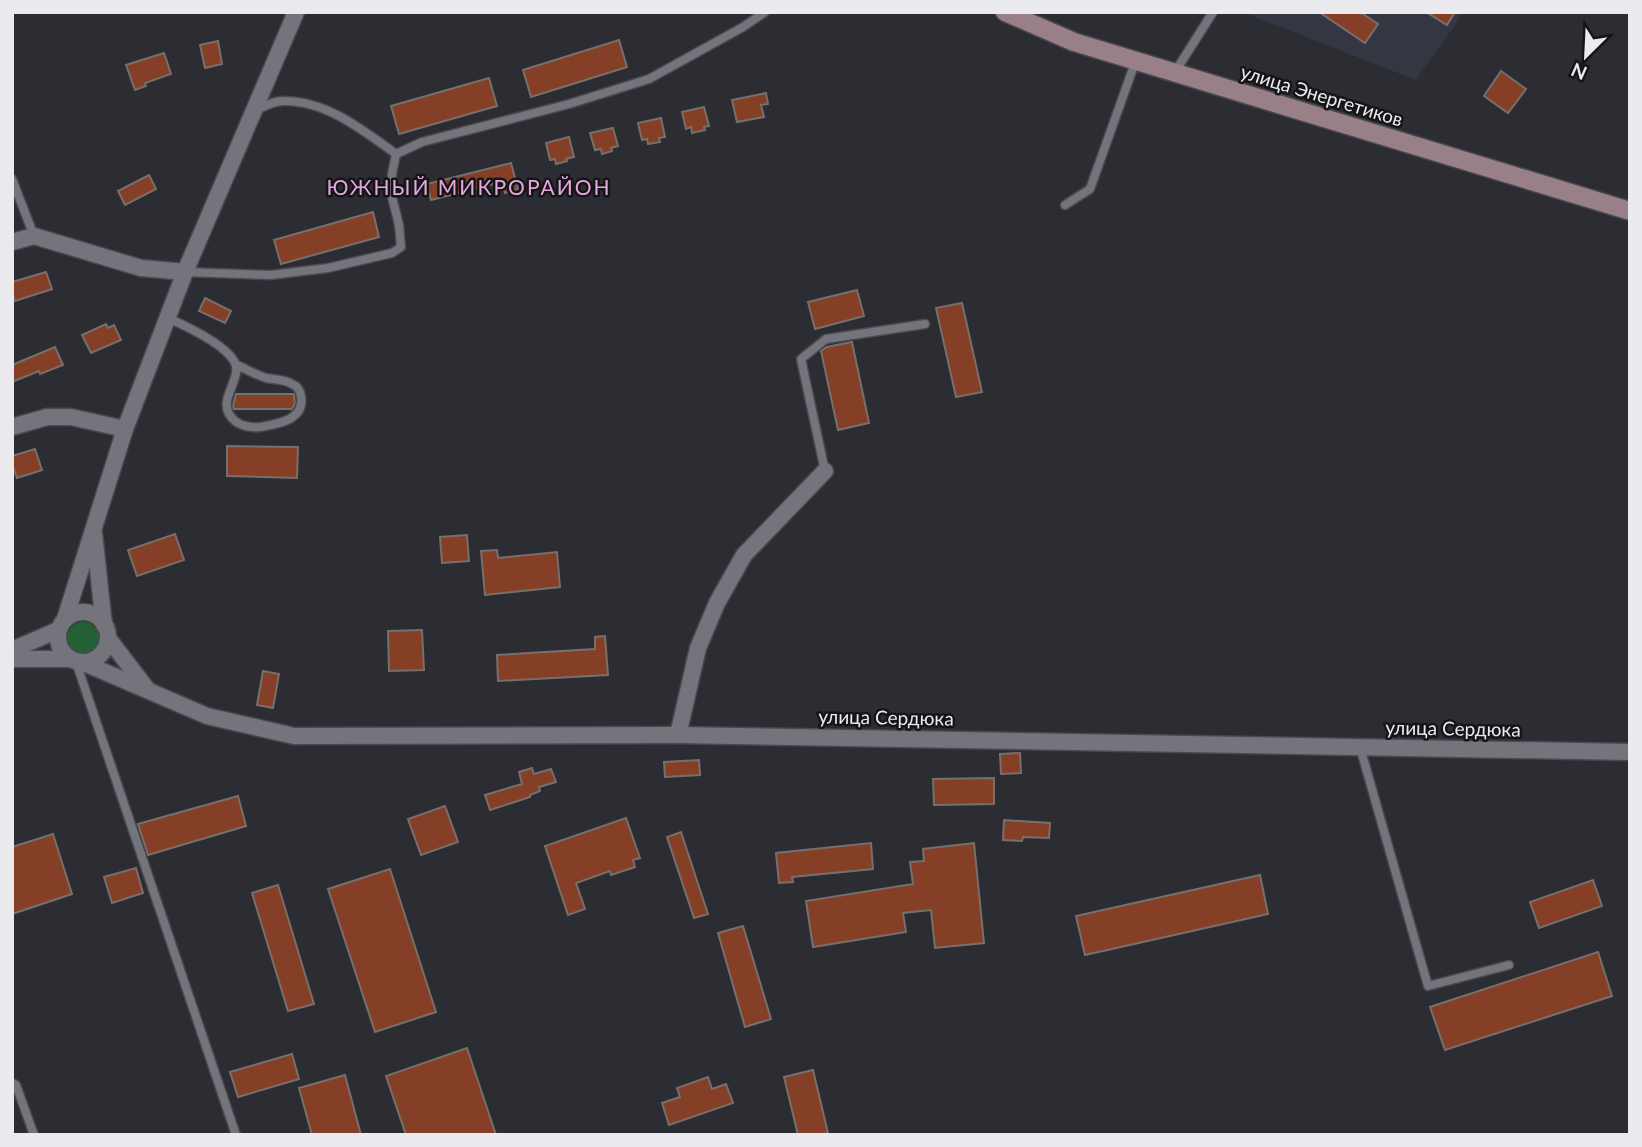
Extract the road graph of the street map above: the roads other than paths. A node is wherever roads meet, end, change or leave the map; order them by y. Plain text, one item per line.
1 (296, 12) edge
2 (765, 12) edge
3 (1005, 12) edge
4 (1213, 12) edge
5 (1136, 61) junction
6 (1175, 72) junction
7 (253, 111) junction
8 (396, 154) junction
9 (12, 179) edge
10 (1065, 205) dead end
11 (1630, 211) edge
12 (34, 236) junction
13 (12, 242) edge
14 (185, 272) junction
15 (168, 317) junction
16 (926, 324) dead end
17 (236, 365) junction
18 (12, 427) edge
19 (125, 429) junction
20 (825, 471) joint
21 (93, 528) junction
22 (62, 625) junction
23 (106, 631) junction
24 (12, 650) edge
25 (12, 659) edge
26 (76, 661) junction
27 (148, 691) junction
28 (678, 735) junction
29 (1360, 747) junction
30 (1630, 752) edge
31 (1508, 965) dead end
32 (12, 1083) edge
33 (34, 1135) edge
34 (236, 1135) edge

1 - 7 street
2 - 8 lane
3 - 5 main road, улица Энергетиков
4 - 6 lane
5 - 6 main road, улица Энергетиков
5 - 10 lane
6 - 11 main road, улица Энергетиков
7 - 8 lane
7 - 14 street
8 - 14 lane
9 - 12 lane
12 - 13 street
12 - 14 street
14 - 15 street
15 - 17 lane
15 - 19 street
16 - 20 lane
17 - 17 lane
18 - 19 street
19 - 21 street
20 - 28 street
21 - 22 street
21 - 23 street
22 - 23 street
22 - 24 street
22 - 26 street
23 - 26 street
23 - 27 street
25 - 26 street
26 - 27 street, улица Сердюка
26 - 34 lane
27 - 28 street, улица Сердюка
28 - 29 street, улица Сердюка
29 - 30 street, улица Сердюка
29 - 31 lane
32 - 33 lane

